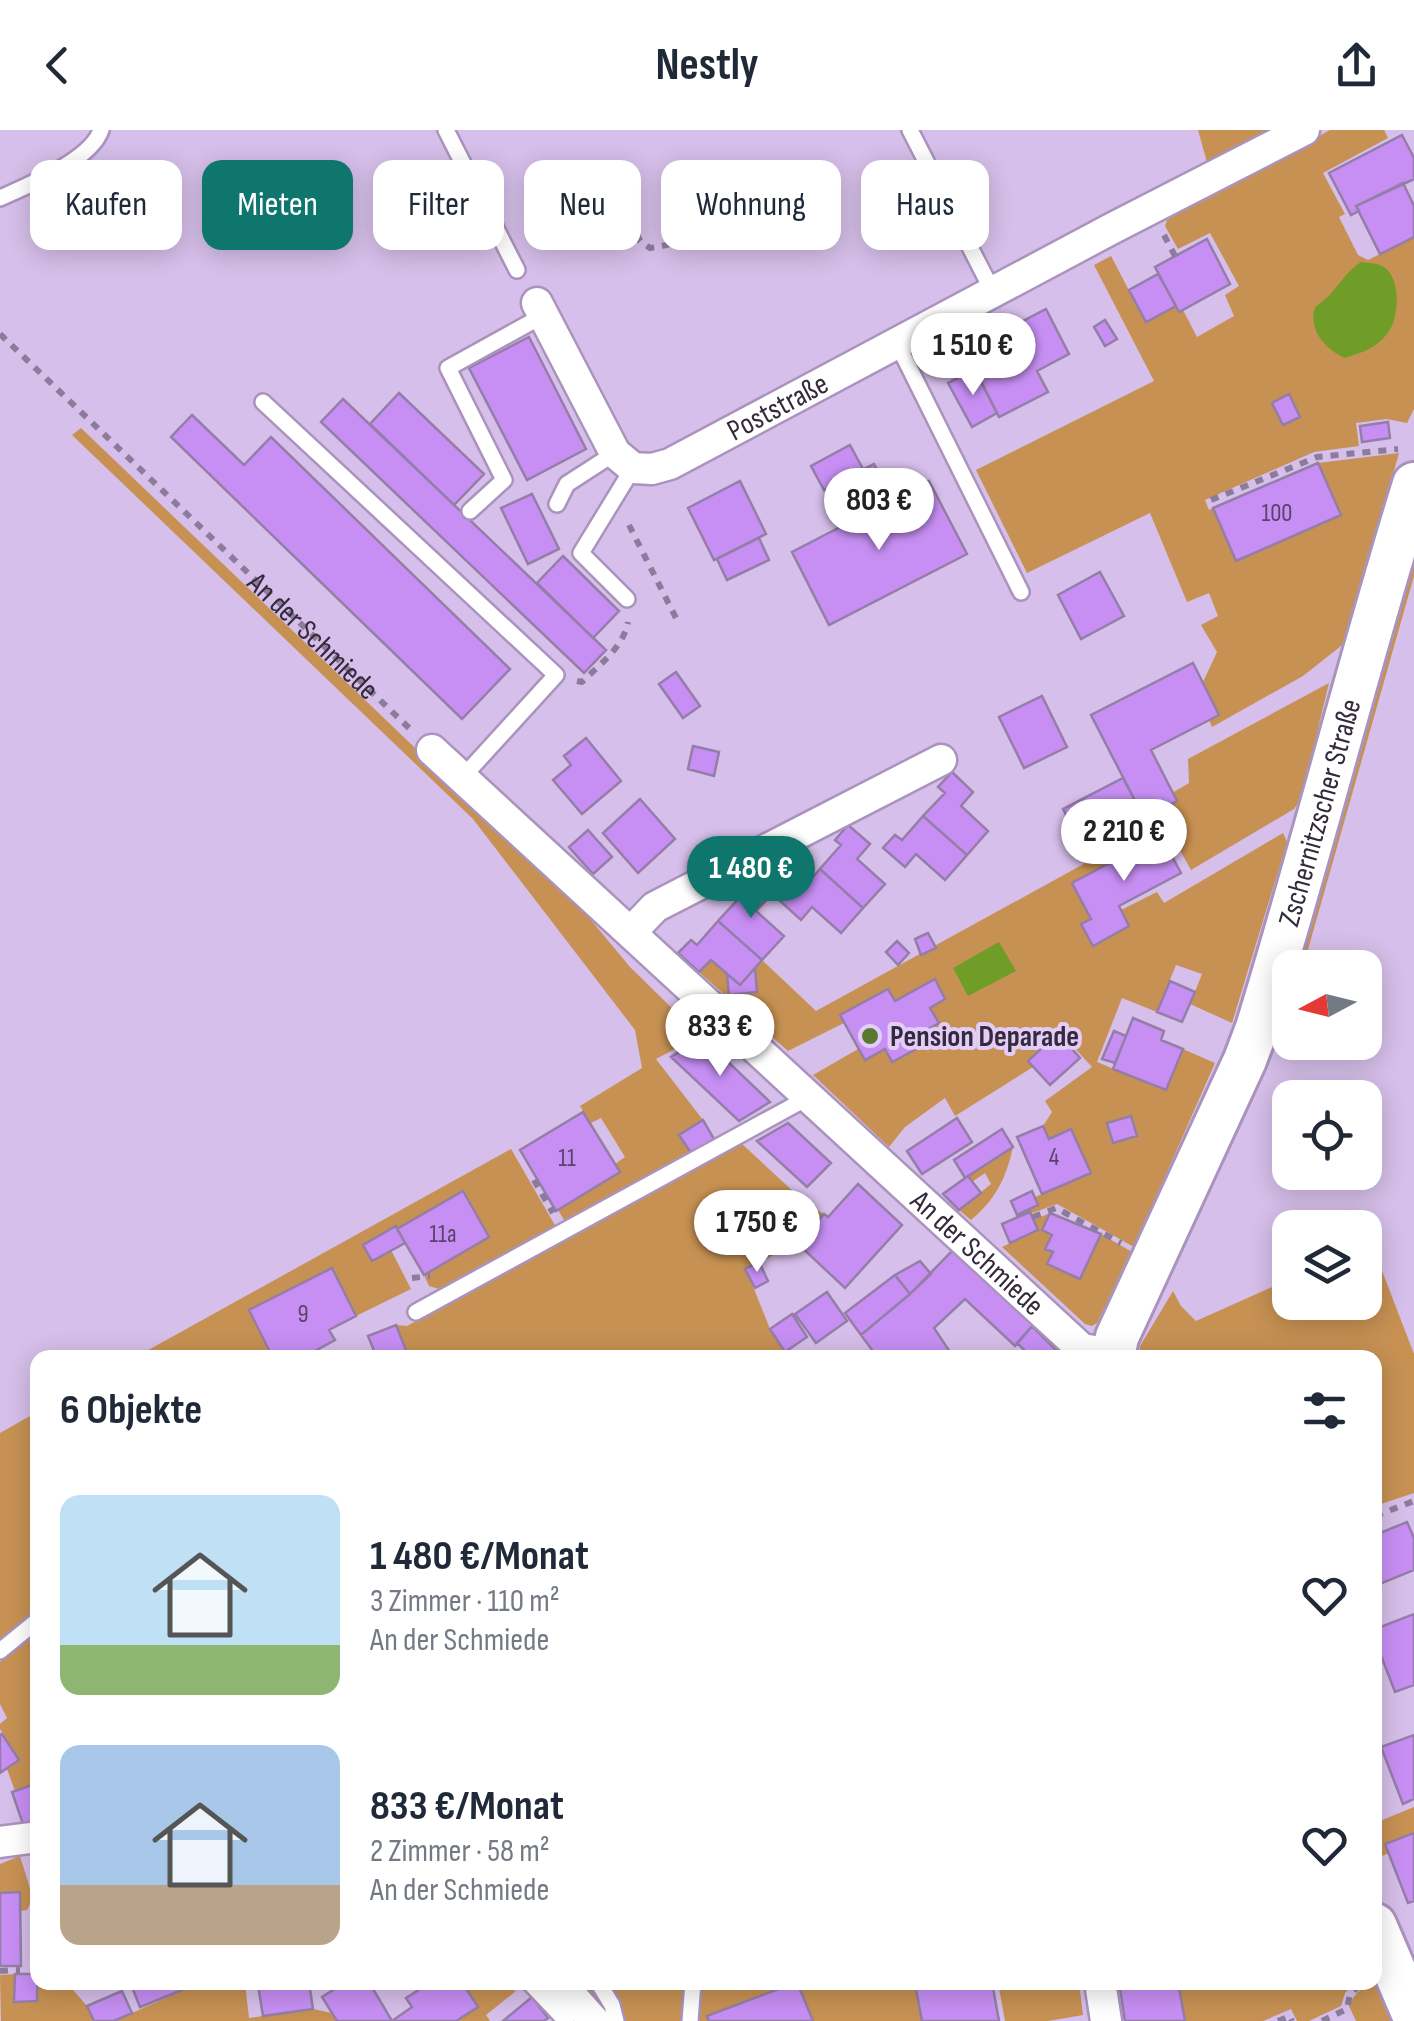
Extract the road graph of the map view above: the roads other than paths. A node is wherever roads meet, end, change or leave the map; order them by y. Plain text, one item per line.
1 (101, 130) edge
2 (446, 130) edge
3 (910, 130) edge
4 (1304, 130) edge
5 (0, 198) edge
6 (517, 270) dead end
7 (993, 292) junction
8 (541, 309) joint
9 (896, 343) junction
10 (262, 402) dead end
11 (624, 460) junction
12 (1414, 484) edge
13 (557, 504) dead end
14 (470, 511) dead end
15 (1021, 592) dead end
16 (626, 600) road end
17 (432, 750) road end
18 (941, 760) dead end
19 (462, 778) junction
20 (631, 932) junction
21 (809, 1097) junction
22 (416, 1312) dead end
23 (1086, 1350) edge
24 (1114, 1350) edge
25 (30, 1627) edge
26 (0, 1651) edge
27 (30, 1839) edge
28 (0, 1842) edge
29 (1382, 1941) edge
30 (537, 1990) edge
31 (566, 1990) edge
32 (603, 1990) edge
33 (693, 1990) edge
34 (1101, 1990) edge
35 (1414, 2016) edge
36 (566, 2021) edge
37 (594, 2021) edge
38 (616, 2021) edge
39 (690, 2021) edge
40 (1106, 2021) edge

1 - 5 lane
2 - 6 lane
3 - 7 lane
4 - 7 street, Poststraße
7 - 9 street, Poststraße
8 - 11 street
8 - 14 lane
9 - 11 street, Poststraße
9 - 15 lane
10 - 19 lane
11 - 13 lane
11 - 16 lane
12 - 24 street, Zschernitzscher Straße
17 - 19 street, An der Schmiede
18 - 20 street
19 - 20 street, An der Schmiede
20 - 21 street, An der Schmiede
21 - 22 lane
21 - 23 street, An der Schmiede
25 - 26 lane
27 - 28 street
29 - 35 street
30 - 36 lane
31 - 37 street
32 - 38 lane
33 - 39 lane
34 - 40 street

